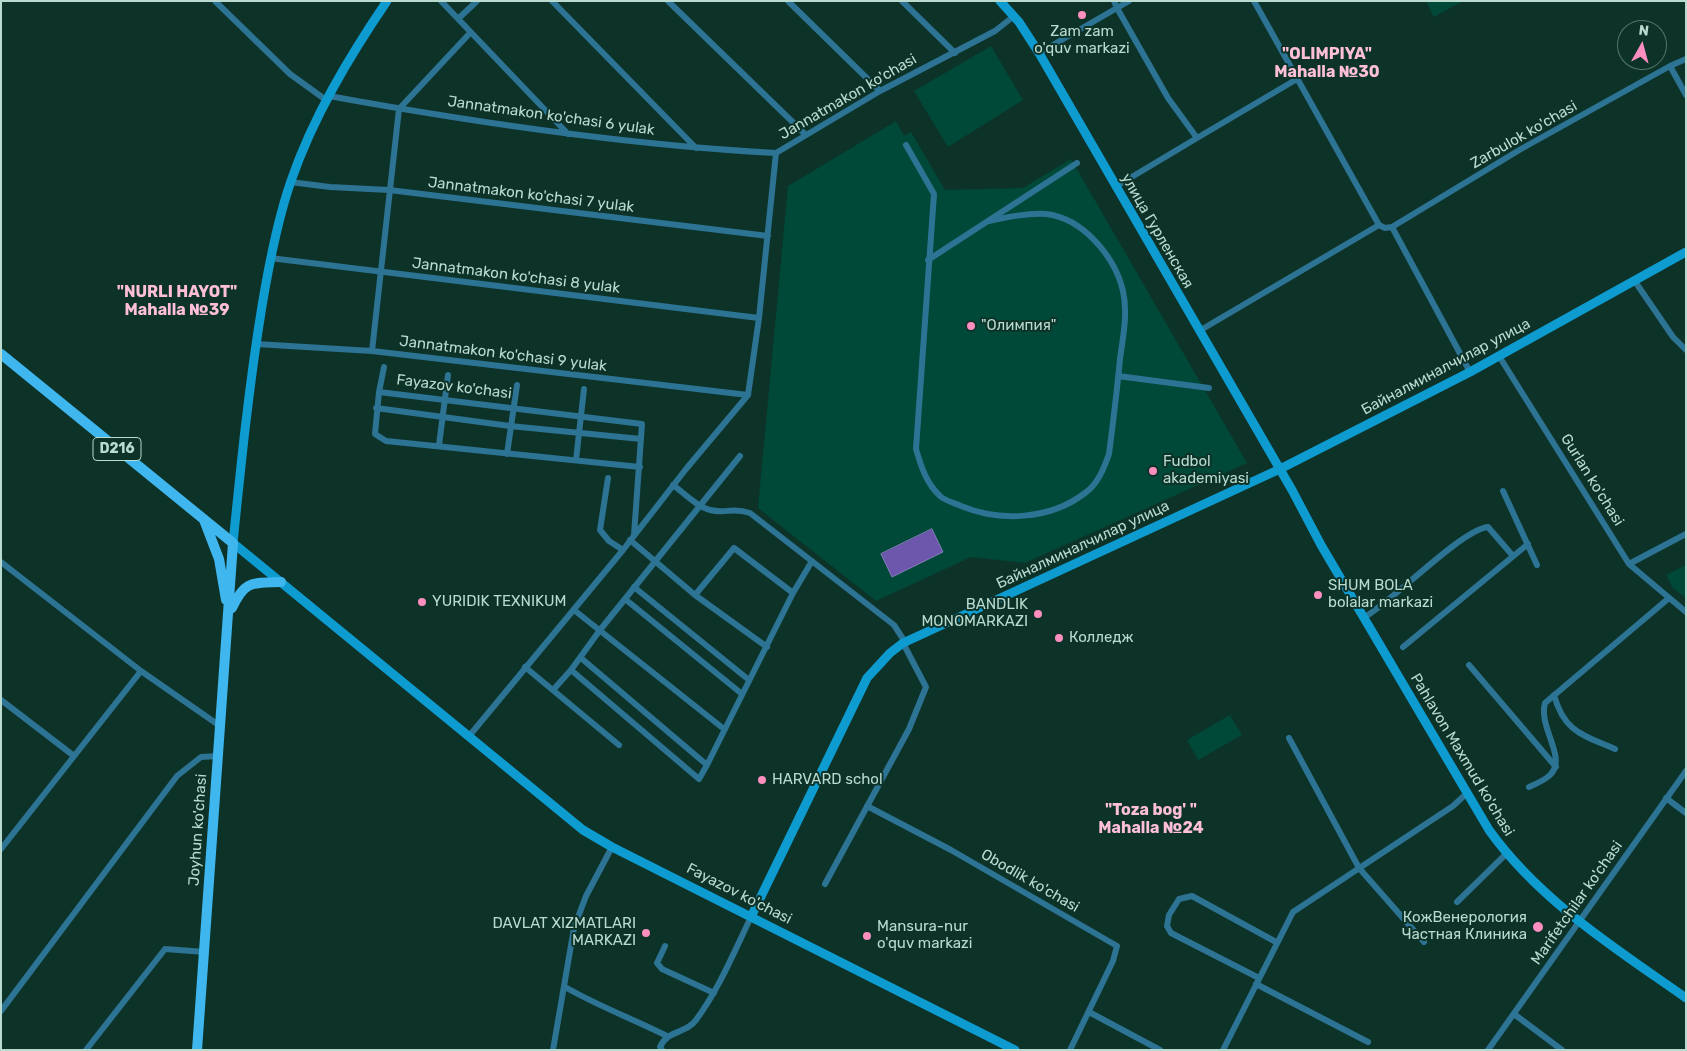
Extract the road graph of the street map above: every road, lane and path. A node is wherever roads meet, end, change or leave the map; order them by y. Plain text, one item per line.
1 (215, 1) edge
2 (387, 1) edge
3 (441, 1) edge
4 (477, 1) edge
5 (552, 1) edge
6 (668, 1) edge
7 (788, 1) edge
8 (902, 1) edge
9 (1000, 1) edge
10 (1129, 1) edge
11 (1254, 1) edge
12 (1116, 4) edge
13 (1014, 16) junction
14 (459, 18) junction
15 (470, 33) junction
16 (955, 53) junction
17 (1039, 53) junction
18 (1686, 59) edge
19 (1670, 66) junction
20 (1298, 80) junction
21 (880, 91) junction
22 (1686, 95) edge
23 (328, 98) junction
24 (399, 109) junction
25 (568, 134) junction
26 (806, 135) junction
27 (1197, 138) junction
28 (906, 145) dead end
29 (697, 148) junction
30 (776, 153) junction
31 (1077, 162) dead end
32 (290, 182) junction
33 (1115, 187) junction
34 (389, 190) junction
35 (989, 221) junction
36 (1379, 225) junction
37 (1392, 227) junction
38 (768, 236) junction
39 (1686, 252) edge
40 (270, 258) junction
41 (928, 260) junction
42 (380, 272) junction
43 (1634, 280) junction
44 (759, 318) junction
45 (1199, 331) junction
46 (256, 344) junction
47 (1686, 350) edge
48 (372, 351) junction
49 (1, 354) edge
50 (1499, 356) junction
51 (384, 367) dead end
52 (1470, 372) junction
53 (448, 375) dead end
54 (1118, 376) junction
55 (517, 385) dead end
56 (584, 388) dead end
57 (1209, 388) dead end
58 (379, 392) junction
59 (748, 396) junction
60 (445, 401) junction
61 (376, 408) junction
62 (513, 410) junction
63 (442, 416) junction
64 (581, 417) junction
65 (510, 426) junction
66 (578, 433) junction
67 (641, 440) junction
68 (439, 445) junction
69 (506, 454) junction
70 (740, 456) dead end
71 (576, 460) junction
72 (640, 467) junction
73 (1280, 469) junction
74 (608, 478) dead end
75 (673, 485) junction
76 (1503, 492) dead end
77 (700, 505) junction
78 (204, 519) junction
79 (1686, 534) edge
80 (632, 538) junction
81 (233, 543) junction
82 (1528, 544) junction
83 (622, 550) junction
84 (1513, 556) junction
85 (812, 560) junction
86 (1, 562) edge
87 (655, 562) junction
88 (1630, 564) junction
89 (1537, 565) dead end
90 (281, 582) junction
91 (634, 587) junction
92 (793, 593) junction
93 (695, 595) junction
94 (1669, 598) junction
95 (625, 599) junction
96 (574, 610) junction
97 (1686, 612) edge
98 (229, 613) junction
99 (1366, 617) junction
100 (600, 630) junction
101 (904, 642) junction
102 (767, 647) junction
103 (1403, 647) dead end
104 (581, 658) junction
105 (1469, 665) dead end
106 (525, 667) junction
107 (571, 670) junction
108 (141, 671) junction
109 (749, 680) junction
110 (553, 690) junction
111 (742, 694) junction
112 (1554, 695) junction
113 (1, 700) edge
114 (220, 726) junction
115 (724, 729) junction
116 (470, 736) junction
117 (1289, 738) dead end
118 (619, 745) dead end
119 (1615, 749) dead end
120 (74, 756) junction
121 (218, 756) junction
122 (708, 764) junction
123 (1556, 767) junction
124 (1686, 771) edge
125 (1529, 787) dead end
126 (1466, 794) junction
127 (1666, 798) junction
128 (867, 806) junction
129 (1686, 813) edge
130 (2, 847) edge
131 (612, 848) junction
132 (1506, 854) junction
133 (1359, 868) junction
134 (824, 884) dead end
135 (1457, 902) dead end
136 (751, 917) junction
137 (1580, 922) junction
138 (1276, 942) junction
139 (1424, 942) dead end
140 (665, 946) dead end
141 (205, 952) junction
142 (1257, 981) junction
143 (564, 987) junction
144 (714, 993) junction
145 (1686, 998) edge
146 (1, 1011) edge
147 (1089, 1012) junction
148 (1514, 1014) junction
149 (667, 1036) junction
150 (1368, 1042) dead end
151 (86, 1050) edge
152 (197, 1050) edge
153 (553, 1050) edge
154 (662, 1050) edge
155 (1015, 1050) edge
156 (1070, 1050) edge
157 (1160, 1050) edge
158 (1223, 1050) edge
159 (1488, 1050) edge
160 (1562, 1050) edge

1 - 23 street
2 - 23 street
3 - 14 street
4 - 14 street
5 - 29 street
6 - 26 street
7 - 21 street
8 - 16 street
9 - 13 street, улица Гурленская
10 - 12 street
11 - 20 street
12 - 17 street
12 - 27 street
13 - 16 street, Jannatmakon ko'chasi
13 - 17 street, улица Гурленская
14 - 15 street
15 - 24 street
15 - 25 street
16 - 21 street, Jannatmakon ko'chasi
17 - 33 street, улица Гурленская
18 - 19 street, Zarbulok ko'chasi
19 - 22 street
19 - 37 street, Zarbulok ko'chasi
20 - 27 street
20 - 36 street
21 - 26 street, Jannatmakon ko'chasi
23 - 24 street, Jannatmakon ko'chasi 6 yulak
23 - 32 street
24 - 25 street, Jannatmakon ko'chasi 6 yulak
24 - 34 street
25 - 29 street, Jannatmakon ko'chasi 6 yulak
26 - 30 street, Jannatmakon ko'chasi
27 - 33 street
28 - 41 street
29 - 30 street, Jannatmakon ko'chasi 6 yulak
30 - 38 street, Jannatmakon ko'chasi
31 - 35 street
32 - 34 street, Jannatmakon ko'chasi 7 yulak
32 - 40 street
33 - 45 street, улица Гурленская
34 - 38 street, Jannatmakon ko'chasi 7 yulak
34 - 42 street
35 - 41 street
35 - 54 street
36 - 37 street
36 - 45 street
37 - 52 street
38 - 44 street, Jannatmakon ko'chasi
39 - 43 street, Байналминалчилар улица
40 - 42 street, Jannatmakon ko'chasi 8 yulak
40 - 46 street
41 - 54 street
42 - 44 street, Jannatmakon ko'chasi 8 yulak
42 - 48 street
43 - 47 street
43 - 50 street, Байналминалчилар улица
44 - 59 street, Jannatmakon ko'chasi
45 - 73 street, улица Гурленская
46 - 48 street, Jannatmakon ko'chasi 9 yulak
46 - 81 street
48 - 59 street, Jannatmakon ko'chasi 9 yulak
49 - 78 main road, Fayazov ko'chasi / D216
50 - 52 street, Байналминалчилар улица
50 - 88 street, Gurlan ko'chasi
51 - 58 street
52 - 73 street, Байналминалчилар улица
53 - 60 street
54 - 57 street
55 - 62 street
56 - 64 street
58 - 60 street, Fayazov ko'chasi
58 - 61 street, Fayazov ko'chasi
59 - 75 street
60 - 62 street, Fayazov ko'chasi
60 - 63 street
61 - 63 street
61 - 68 street, Fayazov ko'chasi
62 - 64 street, Fayazov ko'chasi
62 - 65 street
63 - 65 street
63 - 68 street
64 - 66 street
64 - 67 street, Fayazov ko'chasi
65 - 66 street
65 - 69 street
66 - 67 street
66 - 71 street
67 - 72 street, Fayazov ko'chasi
68 - 69 street, Fayazov ko'chasi
69 - 71 street, Fayazov ko'chasi
70 - 77 street
71 - 72 street, Fayazov ko'chasi
72 - 80 street, Fayazov ko'chasi
73 - 99 street, Pahlavon Maxmud ko'chasi
73 - 101 street, Байналминалчилар улица
74 - 83 street
75 - 77 street
75 - 80 street
76 - 82 street
77 - 85 street
77 - 87 street
78 - 81 main road, Fayazov ko'chasi / D216
78 - 98 main road
79 - 88 street
80 - 83 street
80 - 87 street
81 - 90 street, Fayazov ko'chasi
81 - 98 main road
82 - 84 street
82 - 89 street
83 - 96 street
84 - 99 street
84 - 103 street
85 - 92 street
85 - 101 street
86 - 108 street
87 - 91 street
87 - 93 street
88 - 94 street, Gurlan ko'chasi
90 - 98 main road
90 - 116 street, Fayazov ko'chasi
91 - 95 street
91 - 109 street
92 - 93 street
92 - 102 street
93 - 102 street
94 - 97 street, Gurlan ko'chasi
94 - 112 street
95 - 100 street
95 - 111 street
96 - 100 street
96 - 106 street
98 - 114 main road, Joyhun ko'chasi
99 - 126 street, Pahlavon Maxmud ko'chasi
100 - 104 street
100 - 115 street
101 - 128 street
101 - 136 street, Байналминалчилар улица
102 - 109 street
104 - 107 street
104 - 122 street
105 - 123 street
106 - 110 street
106 - 116 street
107 - 110 street
107 - 122 street
108 - 114 street
108 - 120 street
109 - 111 street
110 - 118 street
111 - 115 street
112 - 119 street
112 - 123 street
113 - 120 street
114 - 121 main road, Joyhun ko'chasi
115 - 122 street
116 - 131 street, Fayazov ko'chasi
117 - 133 street
120 - 130 street
121 - 141 main road, Joyhun ko'chasi
121 - 146 street
123 - 125 street
124 - 127 street, Marifetchilar ko'chasi
126 - 132 street, Pahlavon Maxmud ko'chasi
126 - 133 street
127 - 129 street
127 - 137 street, Marifetchilar ko'chasi
128 - 134 street
128 - 147 street, Obodlik ko'chasi
131 - 136 street, Fayazov ko'chasi
131 - 143 street
132 - 135 street
132 - 137 street, Pahlavon Maxmud ko'chasi
133 - 138 street
133 - 139 street
136 - 144 street, Байналминалчилар улица
136 - 155 street, Fayazov ko'chasi
137 - 145 street, Pahlavon Maxmud ko'chasi
137 - 148 street, Marifetchilar ko'chasi
138 - 142 street
138 - 142 street
140 - 144 street
141 - 151 street
141 - 152 main road, Joyhun ko'chasi
142 - 150 street
142 - 158 street
143 - 149 street
143 - 153 street
144 - 149 street, Байналминалчилар улица
147 - 156 street, Obodlik ko'chasi
147 - 157 street
148 - 159 street, Marifetchilar ko'chasi
148 - 160 street
149 - 154 street

